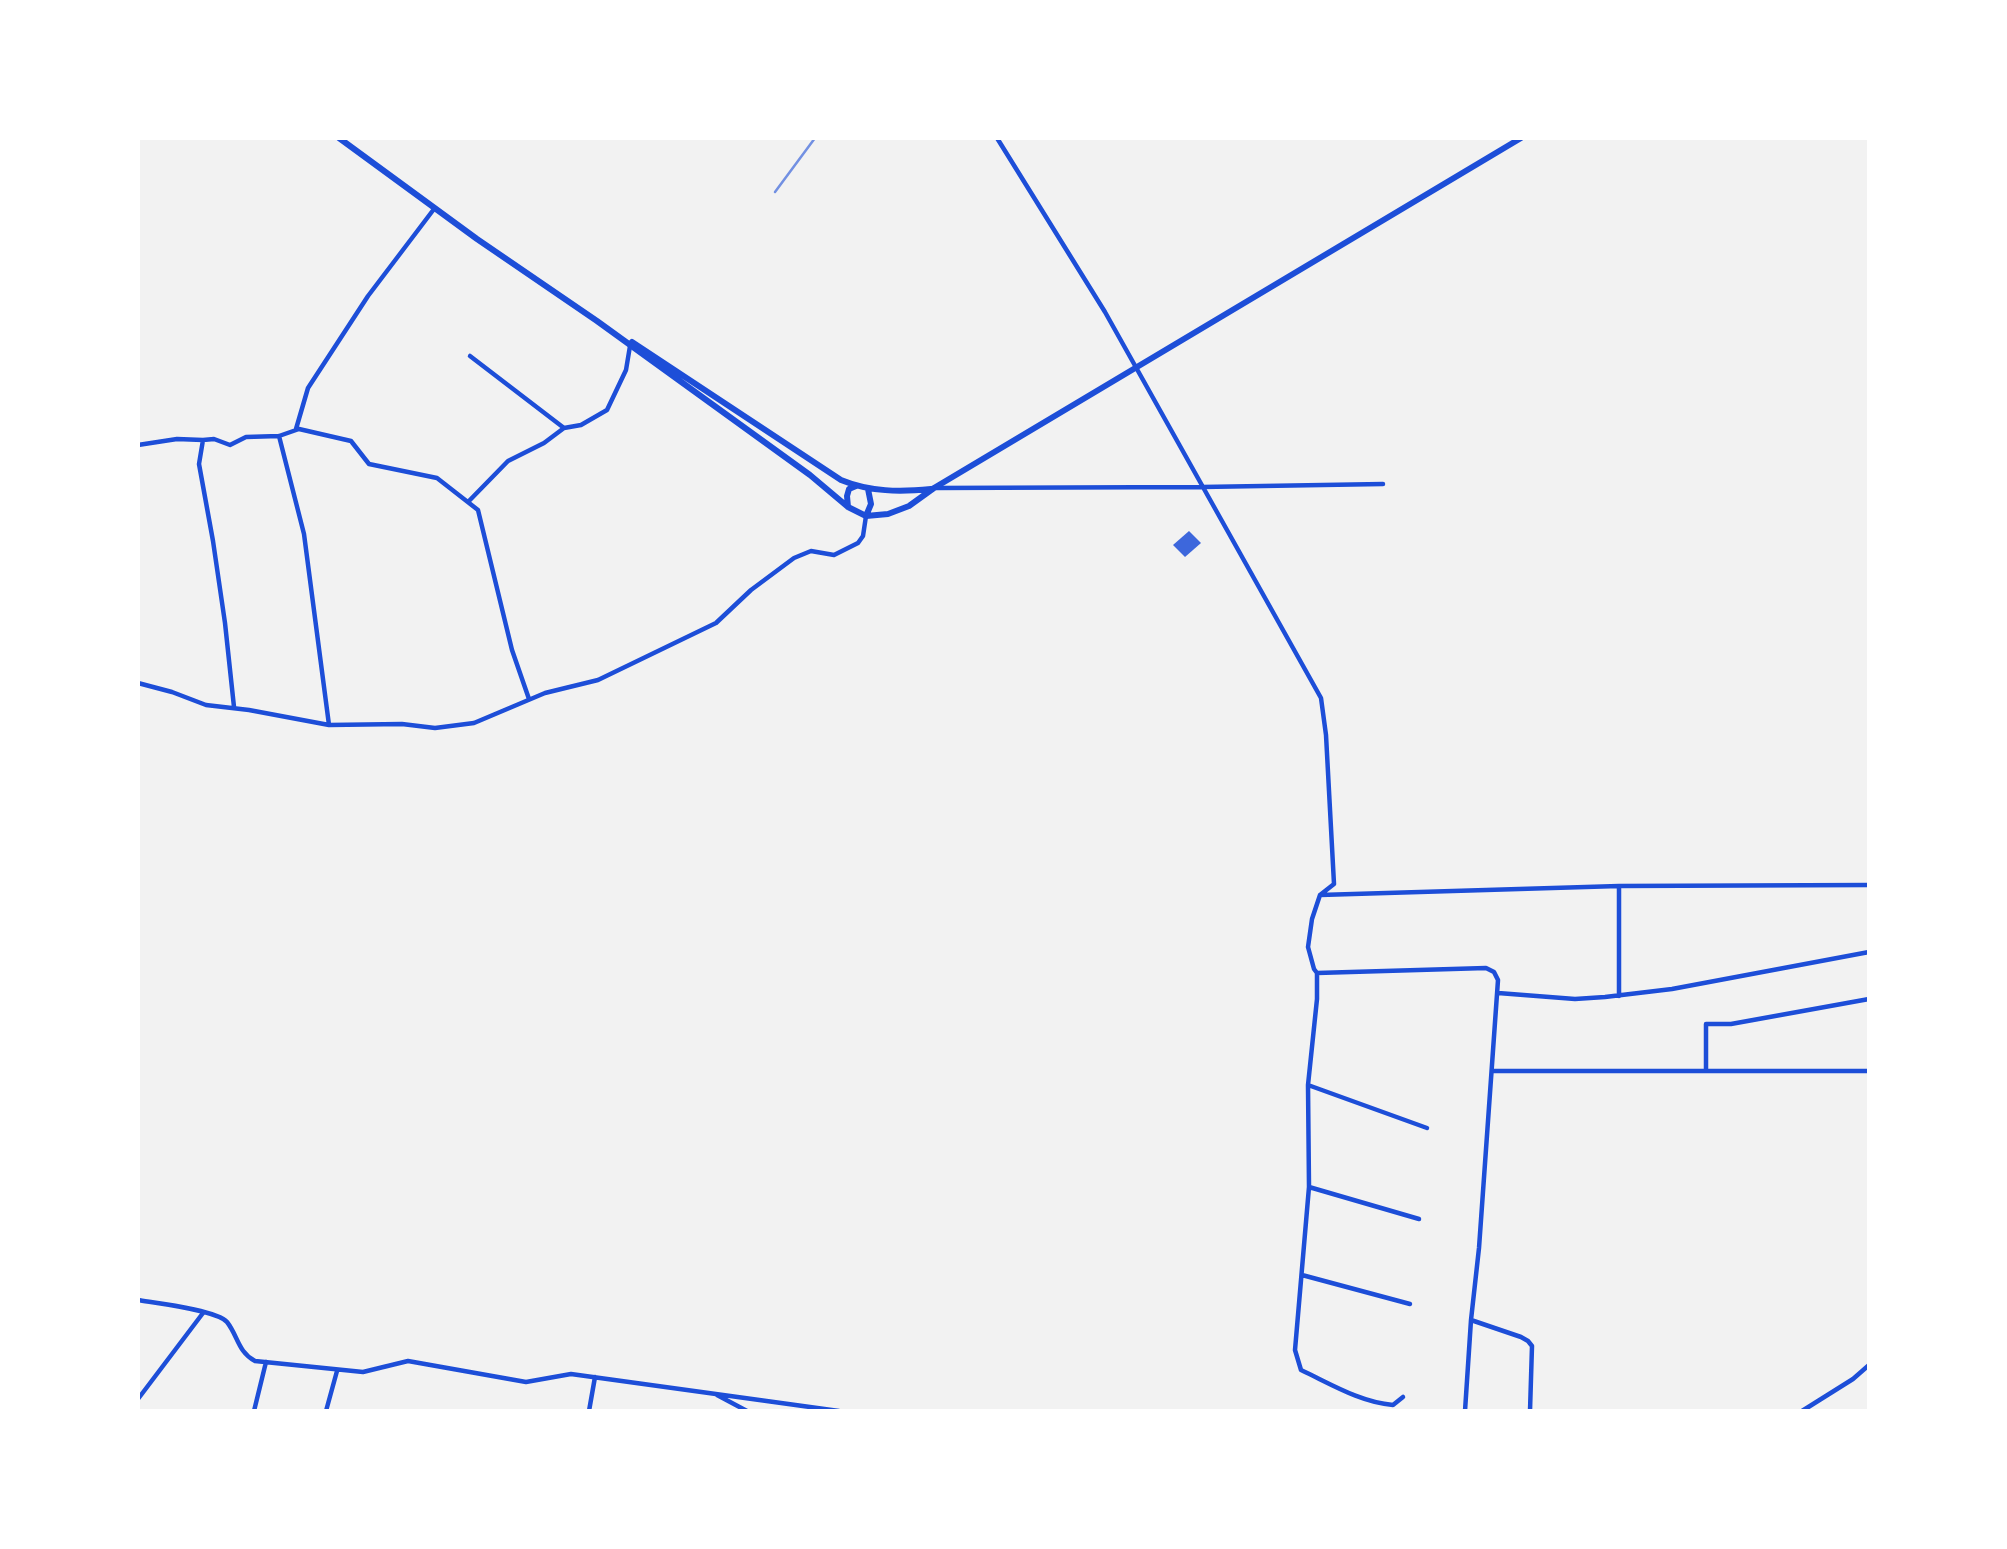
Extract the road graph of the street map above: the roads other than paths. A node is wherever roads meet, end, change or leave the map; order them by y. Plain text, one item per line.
1 (339, 138) edge
2 (997, 138) edge
3 (1501, 138) edge
4 (1521, 138) edge
5 (1507, 147) junction
6 (434, 209) junction
7 (597, 321) junction
8 (630, 346) junction
9 (470, 356) dead end
10 (1136, 369) junction
11 (564, 428) junction
12 (296, 430) junction
13 (279, 436) junction
14 (203, 440) junction
15 (138, 445) edge
16 (1384, 484) dead end
17 (856, 486) junction
18 (934, 488) junction
19 (1202, 488) junction
20 (868, 489) junction
21 (468, 502) junction
22 (848, 507) junction
23 (866, 516) junction
24 (138, 683) edge
25 (529, 699) junction
26 (234, 707) junction
27 (328, 725) junction
28 (1869, 885) edge
29 (1619, 886) junction
30 (1320, 895) junction
31 (1869, 952) edge
32 (1317, 973) junction
33 (1498, 993) junction
34 (1619, 996) junction
35 (1869, 999) edge
36 (1492, 1071) junction
37 (1706, 1071) junction
38 (1869, 1071) edge
39 (1308, 1085) junction
40 (1427, 1128) dead end
41 (1309, 1187) junction
42 (1419, 1219) dead end
43 (1302, 1275) junction
44 (138, 1300) edge
45 (1410, 1304) dead end
46 (204, 1312) junction
47 (1471, 1320) junction
48 (266, 1362) junction
49 (1869, 1365) edge
50 (337, 1371) junction
51 (595, 1377) junction
52 (713, 1394) junction
53 (1403, 1397) dead end
54 (138, 1399) edge
55 (254, 1411) edge
56 (326, 1411) edge
57 (589, 1411) edge
58 (747, 1411) edge
59 (839, 1411) edge
60 (1465, 1411) edge
61 (1530, 1411) edge
62 (1802, 1411) edge

1 - 6 main road
2 - 10 street
3 - 5 street
4 - 5 main road
5 - 10 main road
6 - 7 main road
6 - 12 street
7 - 8 main road
7 - 17 main road
8 - 11 street
8 - 22 main road
9 - 11 street
10 - 18 main road
10 - 19 street
11 - 21 street
12 - 13 street
12 - 21 street
13 - 14 street
13 - 27 street
14 - 15 street
14 - 26 street
16 - 19 street
17 - 20 main road
17 - 22 main road
18 - 19 street
18 - 20 main road
18 - 23 main road
19 - 30 street
20 - 23 main road
21 - 25 street
22 - 23 main road
23 - 25 street
24 - 26 street
25 - 27 street
26 - 27 street
28 - 29 street
29 - 30 street
29 - 34 street
30 - 32 street
31 - 34 street
32 - 33 street
32 - 39 street
33 - 34 street
33 - 36 street
35 - 37 street
36 - 37 street
36 - 47 street
37 - 38 street
39 - 40 street
39 - 41 street
41 - 42 street
41 - 43 street
43 - 45 street
43 - 53 street
44 - 46 street
46 - 48 street
46 - 54 street
47 - 60 street
47 - 61 street
48 - 50 street
48 - 55 street
49 - 62 street
50 - 51 street
50 - 56 street
51 - 52 street
51 - 57 street
52 - 58 street
52 - 59 street

